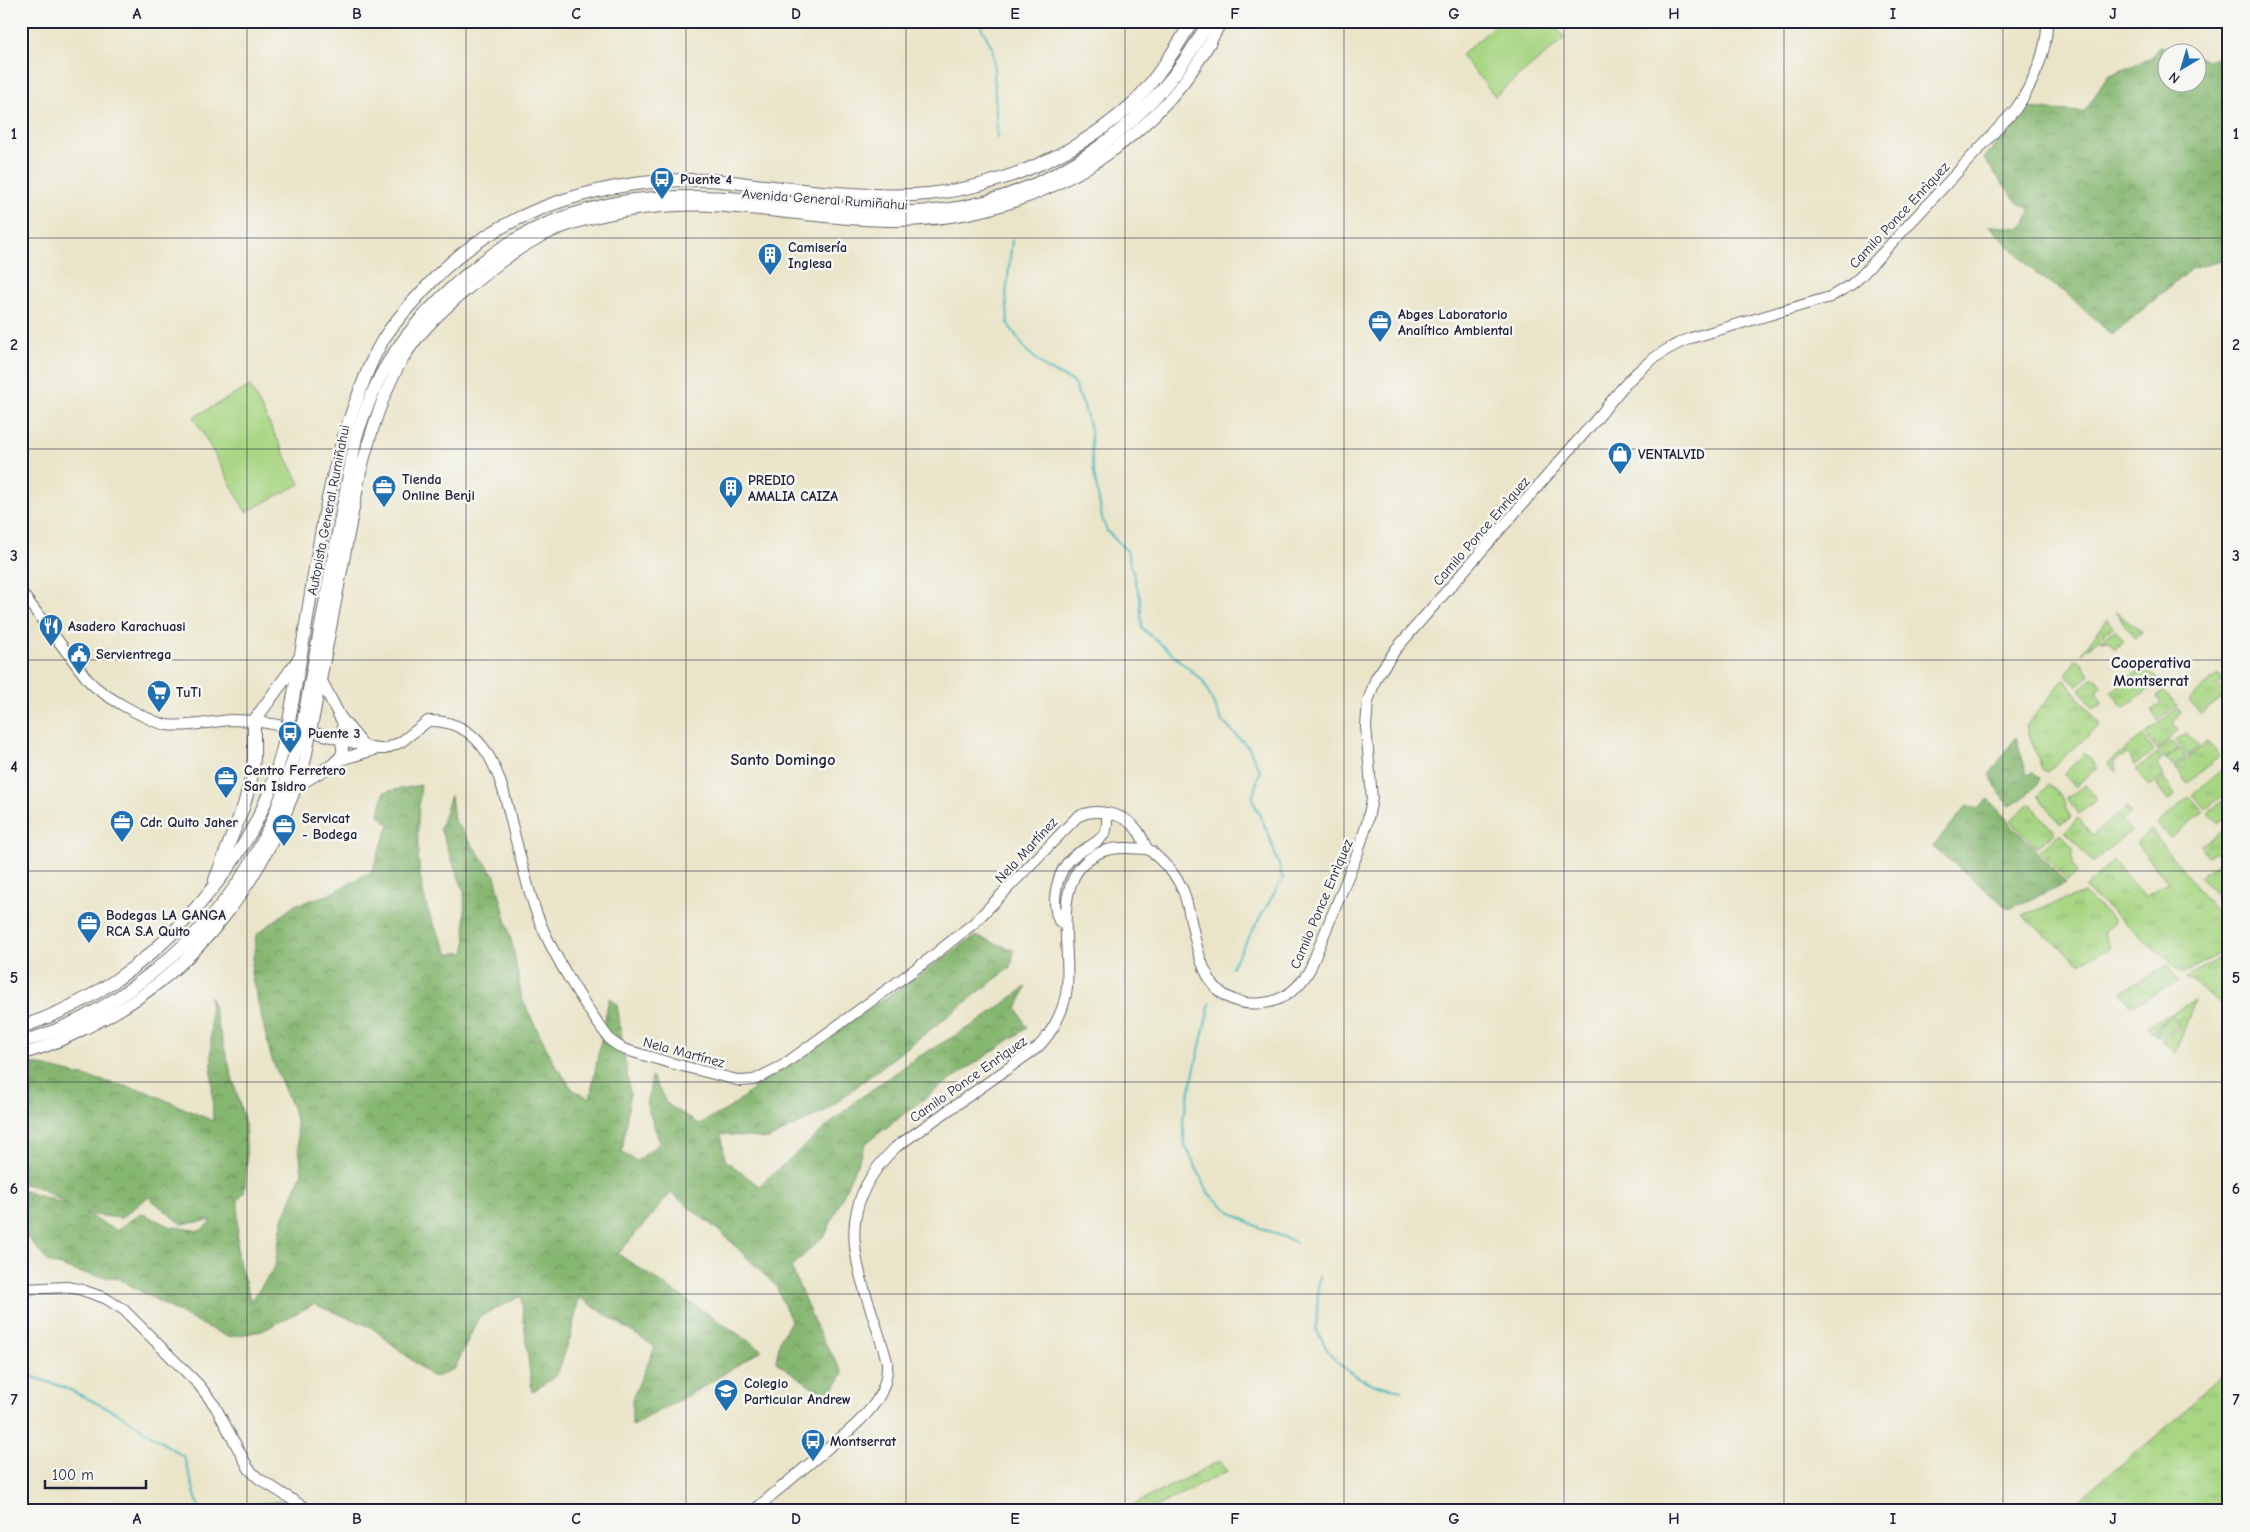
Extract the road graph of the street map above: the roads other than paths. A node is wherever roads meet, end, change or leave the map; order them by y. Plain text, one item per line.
1 (1192, 21) edge
2 (1209, 21) edge
3 (1221, 21) edge
4 (2047, 21) edge
5 (21, 592) edge
6 (301, 657) junction
7 (321, 680) junction
8 (340, 717) junction
9 (254, 721) junction
10 (278, 725) dead end
11 (320, 734) dead end
12 (341, 738) junction
13 (363, 745) junction
14 (376, 749) junction
15 (332, 765) junction
16 (297, 786) junction
17 (1107, 813) junction
18 (1147, 849) junction
19 (210, 893) junction
20 (1065, 924) junction
21 (21, 1027) edge
22 (21, 1042) edge
23 (21, 1054) edge
24 (21, 1289) edge
25 (310, 1511) edge
26 (753, 1511) edge

1 - 6 highway, Autopista General Rumiñahui
2 - 22 highway, Autopista General Rumiñahui
3 - 7 main road, Avenida General Rumiñahui
4 - 18 main road, Camilo Ponce Enrìquez
5 - 9 main road
6 - 9 highway
6 - 19 highway, Autopista General Rumiñahui
7 - 8 main road
7 - 16 main road, Avenida General Rumiñahui
8 - 12 main road
8 - 13 main road
9 - 10 main road
9 - 19 highway
11 - 12 main road
12 - 13 main road
12 - 15 main road
13 - 14 main road
14 - 15 main road
14 - 17 main road, Nela Martínez
15 - 16 main road
16 - 23 main road, Avenida General Rumiñahui
17 - 18 main road
17 - 20 main road
18 - 20 main road, Camilo Ponce Enrìquez
19 - 21 highway, Autopista General Rumiñahui
20 - 26 main road, Camilo Ponce Enrìquez
24 - 25 main road

